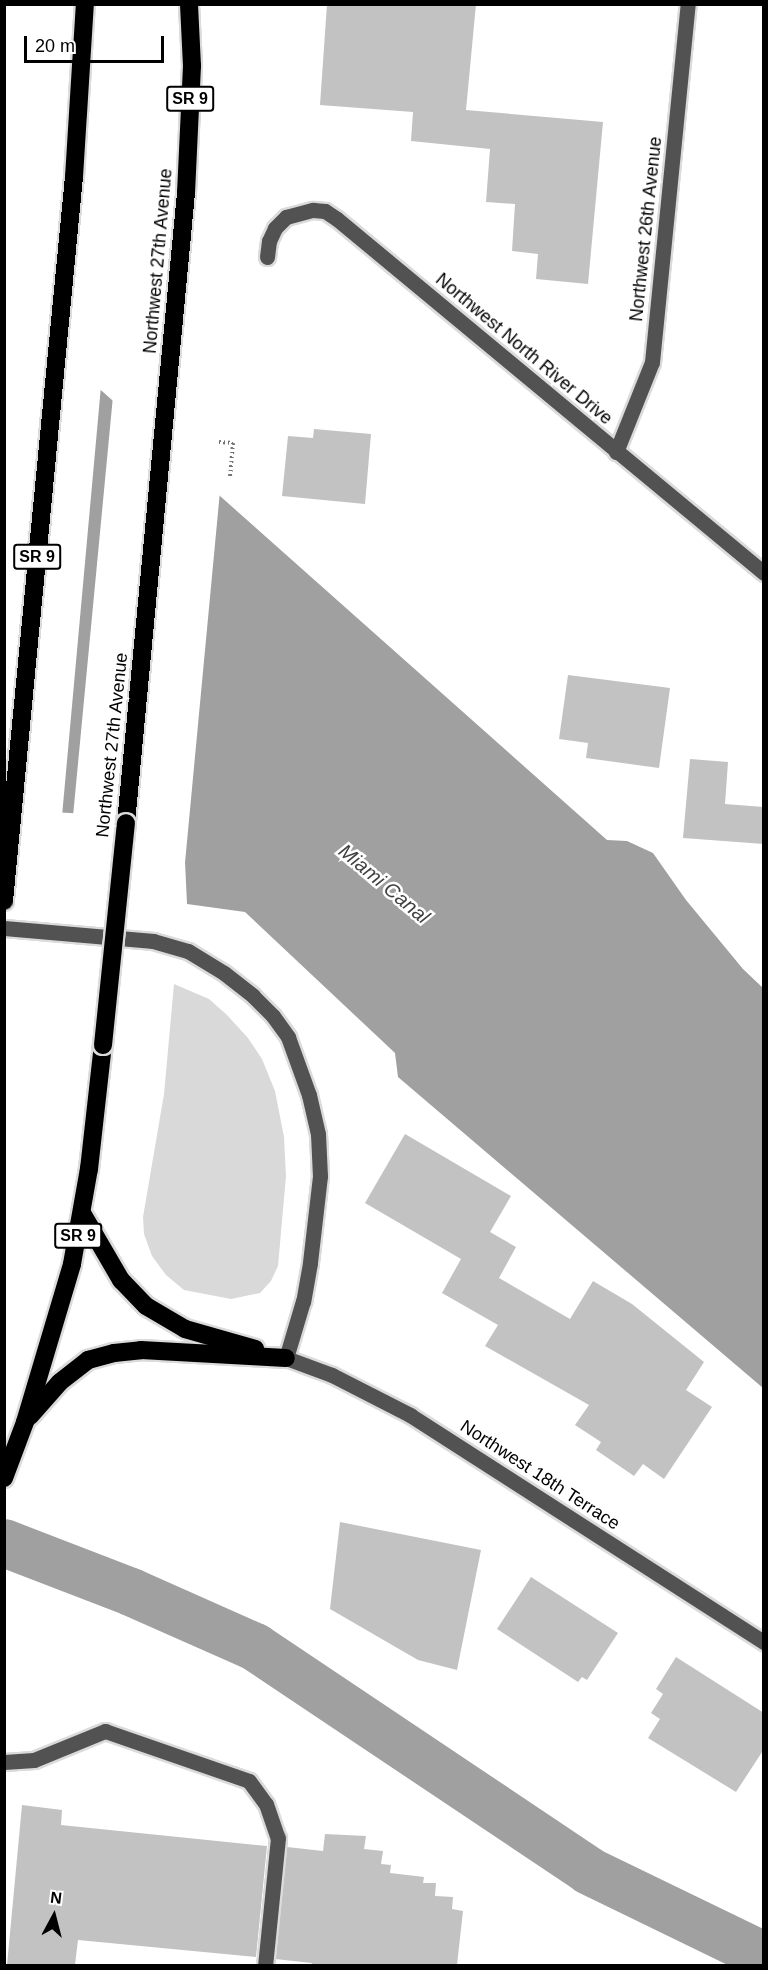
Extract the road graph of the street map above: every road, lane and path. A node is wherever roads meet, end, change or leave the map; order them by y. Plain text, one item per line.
1 (85, 4) edge
2 (189, 4) edge
3 (688, 4) edge
4 (267, 257) dead end
5 (219, 442) dead end
6 (616, 452) junction
7 (230, 477) dead end
8 (764, 573) edge
9 (4, 901) edge
10 (4, 928) edge
11 (82, 1214) junction
12 (286, 1358) junction
13 (25, 1422) junction
14 (4, 1478) edge
15 (764, 1642) edge
16 (4, 1762) edge
17 (265, 1965) edge

1 - 9 highway, SR 9
2 - 11 highway, Northwest 27th Avenue / SR 9, bridge
3 - 6 street, Northwest 26th Avenue
4 - 6 street, Northwest North River Drive
5 - 7 path
6 - 8 street, Northwest North River Drive
10 - 12 street
11 - 12 highway
11 - 13 highway, Northwest 27th Avenue / SR 9
12 - 13 highway
12 - 15 street, Northwest 18th Terrace
13 - 14 highway, Northwest 27th Avenue / SR 9
16 - 17 street

